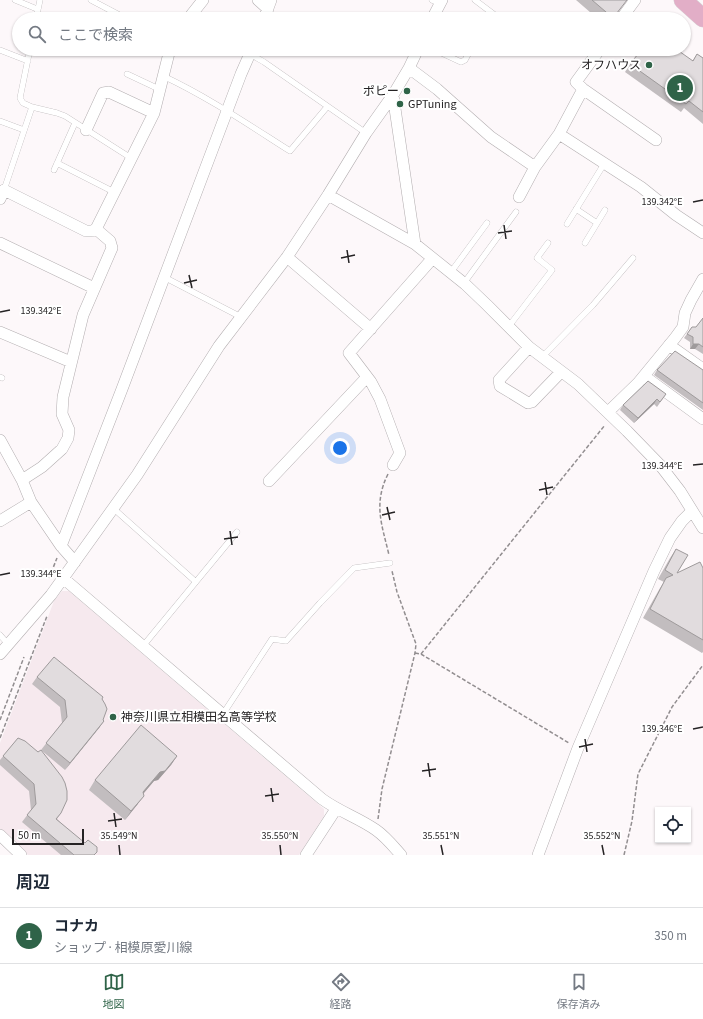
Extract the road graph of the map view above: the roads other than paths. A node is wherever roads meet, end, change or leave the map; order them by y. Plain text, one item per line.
1 (15, 0) edge
2 (40, 0) edge
3 (91, 0) edge
4 (203, 0) edge
5 (258, 0) edge
6 (475, 0) edge
7 (635, 0) edge
8 (436, 1) edge
9 (684, 1) edge
10 (37, 9) junction
11 (268, 9) edge
12 (37, 12) edge
13 (114, 12) edge
14 (194, 12) edge
15 (434, 12) edge
16 (492, 12) edge
17 (626, 12) edge
18 (703, 18) edge
19 (0, 50) edge
20 (12, 55) edge
21 (15, 56) edge
22 (29, 56) edge
23 (168, 56) edge
24 (249, 56) edge
25 (257, 56) edge
26 (415, 56) edge
27 (449, 56) edge
28 (468, 56) edge
29 (595, 56) edge
30 (28, 61) junction
31 (409, 68) junction
32 (127, 74) dead end
33 (163, 76) junction
34 (583, 89) junction
35 (161, 90) junction
36 (393, 95) junction
37 (32, 107) junction
38 (327, 107) junction
39 (227, 111) junction
40 (154, 113) junction
41 (0, 121) edge
42 (75, 123) junction
43 (24, 130) junction
44 (86, 130) junction
45 (366, 132) junction
46 (559, 134) junction
47 (656, 140) dead end
48 (131, 158) junction
49 (57, 162) junction
50 (604, 164) junction
51 (535, 167) junction
52 (54, 170) dead end
53 (0, 178) edge
54 (4, 190) edge
55 (114, 192) junction
56 (328, 195) junction
57 (519, 197) dead end
58 (576, 209) junction
59 (605, 210) dead end
60 (516, 212) dead end
61 (487, 223) dead end
62 (597, 223) junction
63 (567, 224) dead end
64 (96, 229) junction
65 (703, 234) edge
66 (585, 242) dead end
67 (0, 243) edge
68 (548, 243) dead end
69 (415, 244) junction
70 (287, 257) junction
71 (432, 258) junction
72 (633, 258) dead end
73 (451, 272) junction
74 (164, 277) junction
75 (464, 283) junction
76 (701, 287) edge
77 (94, 288) junction
78 (241, 317) junction
79 (509, 326) junction
80 (370, 329) junction
81 (0, 332) edge
82 (669, 345) junction
83 (529, 347) junction
84 (541, 358) junction
85 (72, 362) junction
86 (703, 369) edge
87 (561, 372) junction
88 (644, 376) junction
89 (367, 377) junction
90 (610, 414) junction
91 (703, 419) edge
92 (0, 440) edge
93 (393, 465) road end
94 (22, 480) junction
95 (270, 481) dead end
96 (31, 502) junction
97 (114, 509) junction
98 (692, 511) junction
99 (0, 522) edge
100 (702, 525) edge
101 (237, 532) dead end
102 (61, 546) junction
103 (75, 562) junction
104 (390, 563) road end
105 (63, 578) junction
106 (196, 582) junction
107 (0, 635) edge
108 (8, 644) junction
109 (143, 646) junction
110 (0, 654) edge
111 (223, 714) junction
112 (336, 809) junction
113 (0, 836) edge
114 (22, 855) edge
115 (306, 855) edge
116 (401, 855) edge
117 (538, 855) edge

1 - 10 lane
2 - 10 lane
3 - 13 lane
4 - 14 street
5 - 11 street
6 - 16 lane
7 - 17 street
8 - 15 street
9 - 18 main road
10 - 12 lane
19 - 20 lane
21 - 30 lane
22 - 30 lane
23 - 33 street
24 - 39 street
25 - 38 lane
26 - 31 street
27 - 28 lane
29 - 34 street
30 - 37 lane
31 - 36 street
31 - 51 street
32 - 35 lane
33 - 35 street
33 - 39 lane
34 - 46 street
34 - 47 street
35 - 40 street
36 - 45 street
36 - 69 street
37 - 42 lane
37 - 43 lane
38 - 39 lane
38 - 45 lane
39 - 74 street
40 - 44 street
40 - 48 street
41 - 43 lane
42 - 44 lane
42 - 49 lane
43 - 54 lane
44 - 48 lane
45 - 56 street
46 - 50 street
46 - 51 street
48 - 55 street
49 - 52 lane
49 - 55 lane
50 - 58 lane
50 - 65 street
51 - 57 street
53 - 54 lane
54 - 64 street
55 - 64 street
56 - 69 street
56 - 70 street
58 - 62 lane
58 - 63 lane
59 - 62 lane
60 - 75 lane
61 - 73 lane
62 - 66 lane
64 - 77 street
67 - 77 street
68 - 79 lane
69 - 71 street
70 - 78 street
70 - 80 street
71 - 73 street
71 - 80 street
72 - 84 lane
73 - 75 street
74 - 78 lane
74 - 102 street
75 - 79 street
76 - 82 street
77 - 85 street
78 - 97 street
79 - 83 street
80 - 89 street
81 - 85 street
82 - 86 street
82 - 88 street
83 - 84 street
83 - 87 street
84 - 87 street
85 - 94 street
87 - 90 street
88 - 90 street
88 - 91 street
89 - 93 street
89 - 95 street
90 - 98 street
92 - 94 street
94 - 96 street
96 - 99 street
96 - 102 street
97 - 103 street
97 - 106 lane
98 - 100 street
98 - 117 street
101 - 106 lane
102 - 103 street
103 - 105 street
104 - 111 lane
105 - 108 street
105 - 109 street
106 - 109 lane
107 - 108 lane
108 - 110 street
109 - 111 street
111 - 112 street
112 - 115 street
112 - 116 street
113 - 114 street

